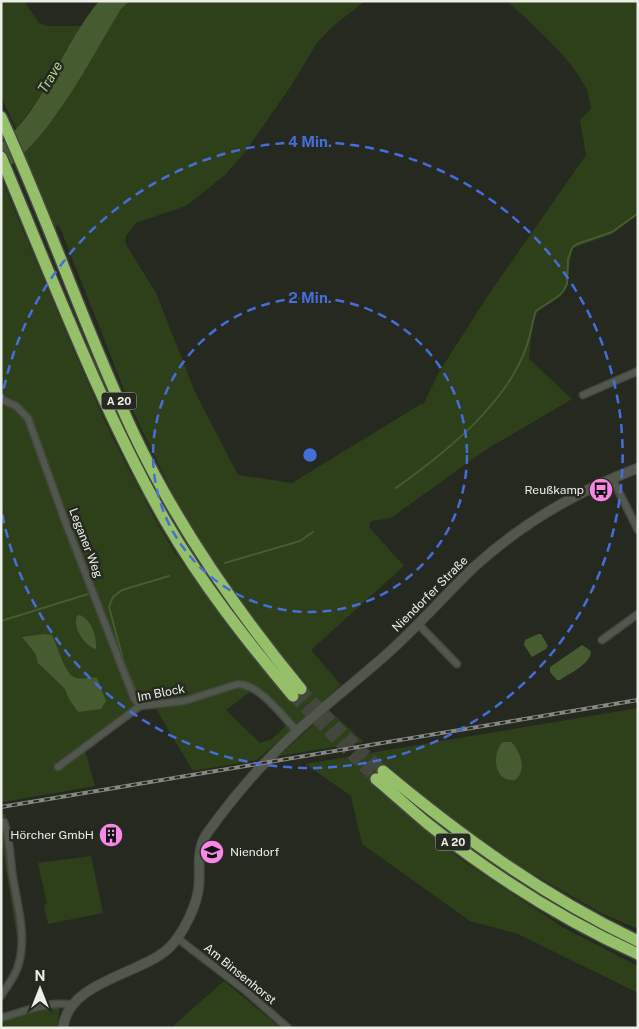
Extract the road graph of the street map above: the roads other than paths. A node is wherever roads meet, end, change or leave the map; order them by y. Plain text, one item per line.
1 (1, 117) edge
2 (1, 157) edge
3 (638, 371) edge
4 (583, 395) dead end
5 (1, 399) edge
6 (638, 468) edge
7 (612, 478) junction
8 (638, 530) edge
9 (638, 614) edge
10 (418, 624) junction
11 (602, 640) dead end
12 (457, 664) dead end
13 (140, 706) junction
14 (296, 731) junction
15 (58, 767) dead end
16 (4, 822) dead end
17 (177, 938) junction
18 (638, 941) edge
19 (638, 954) edge
20 (1, 996) edge
21 (72, 1005) junction
22 (1, 1018) edge
23 (63, 1028) edge
24 (288, 1028) edge

1 - 2 highway, A 20
3 - 4 street
5 - 13 street, Leganer Weg
6 - 7 main road, Niendorfer Straße
7 - 8 street
7 - 10 main road, Niendorfer Straße
9 - 11 street
10 - 12 street
10 - 14 main road, Niendorfer Straße
13 - 14 street, Im Block
13 - 15 street, Im Block
14 - 17 main road, Niendorfer Straße
16 - 20 street
17 - 21 main road, Niendorfer Straße
17 - 24 street, Am Binsenhorst
18 - 19 highway, A 20
21 - 22 street
21 - 23 main road

